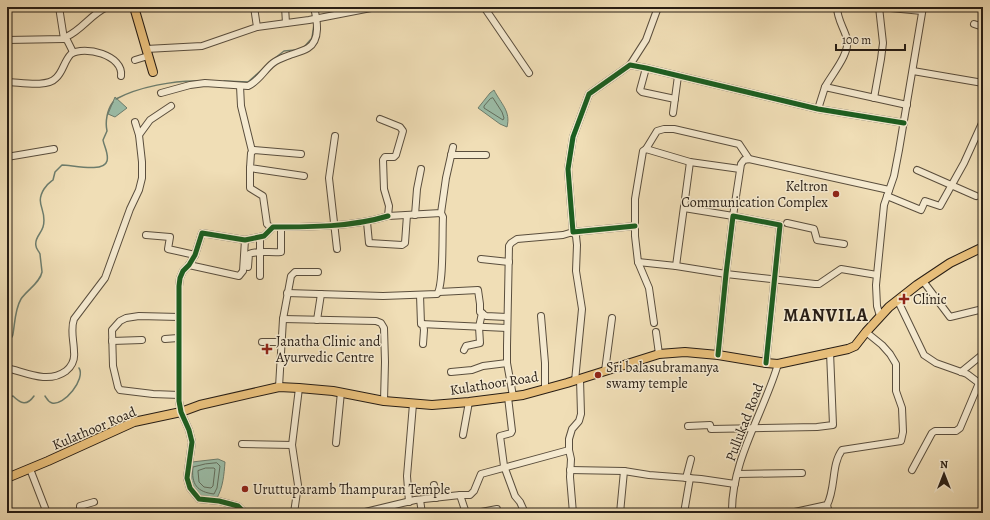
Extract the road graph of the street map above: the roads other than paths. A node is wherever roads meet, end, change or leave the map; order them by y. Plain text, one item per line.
1 (59, 7) edge
2 (107, 7) edge
3 (134, 7) edge
4 (254, 7) edge
5 (285, 7) edge
6 (314, 7) edge
7 (376, 7) edge
8 (484, 7) edge
9 (837, 7) edge
10 (880, 7) edge
11 (923, 9) edge
12 (657, 10) dead end
13 (314, 19) junction
14 (286, 23) junction
15 (974, 24) dead end
16 (983, 26) edge
17 (257, 27) junction
18 (64, 39) junction
19 (7, 40) edge
20 (73, 52) junction
21 (147, 52) junction
22 (135, 60) dead end
23 (630, 66) junction
24 (646, 68) junction
25 (912, 71) junction
26 (153, 72) dead end
27 (529, 73) dead end
28 (121, 76) dead end
29 (678, 76) junction
30 (7, 82) edge
31 (983, 83) edge
32 (240, 86) junction
33 (825, 86) junction
34 (161, 93) dead end
35 (874, 98) junction
36 (675, 100) junction
37 (907, 105) junction
38 (171, 106) dead end
39 (818, 109) junction
40 (673, 113) dead end
41 (380, 119) dead end
42 (983, 121) edge
43 (135, 122) dead end
44 (904, 123) junction
45 (139, 135) junction
46 (336, 136) dead end
47 (453, 147) dead end
48 (54, 149) dead end
49 (646, 149) junction
50 (252, 151) junction
51 (301, 154) dead end
52 (451, 155) junction
53 (486, 155) dead end
54 (7, 157) edge
55 (749, 159) junction
56 (983, 161) edge
57 (690, 162) junction
58 (983, 165) edge
59 (250, 168) junction
60 (422, 169) dead end
61 (740, 169) junction
62 (917, 170) dead end
63 (304, 176) dead end
64 (951, 185) junction
65 (888, 193) junction
66 (976, 196) dead end
67 (684, 208) junction
68 (441, 213) junction
69 (407, 215) junction
70 (415, 215) junction
71 (388, 216) junction
72 (733, 216) junction
73 (368, 222) junction
74 (787, 222) dead end
75 (335, 224) junction
76 (635, 226) junction
77 (281, 227) junction
78 (271, 228) junction
79 (573, 232) junction
80 (146, 235) dead end
81 (260, 237) junction
82 (245, 240) junction
83 (844, 244) dead end
84 (983, 247) edge
85 (337, 249) dead end
86 (259, 252) junction
87 (195, 255) junction
88 (481, 259) dead end
89 (509, 262) junction
90 (638, 262) junction
91 (189, 265) junction
92 (676, 266) junction
93 (248, 267) dead end
94 (318, 272) dead end
95 (726, 274) junction
96 (260, 276) dead end
97 (877, 276) junction
98 (774, 279) junction
99 (923, 280) junction
100 (439, 292) junction
101 (287, 293) junction
102 (321, 294) junction
103 (420, 295) junction
104 (898, 301) junction
105 (983, 310) edge
106 (482, 313) junction
107 (541, 316) dead end
108 (880, 316) junction
109 (179, 317) junction
110 (508, 317) junction
111 (612, 318) dead end
112 (283, 319) junction
113 (317, 320) junction
114 (654, 323) dead end
115 (423, 324) junction
116 (479, 327) junction
117 (507, 328) junction
118 (656, 332) dead end
119 (866, 332) junction
120 (178, 338) junction
121 (165, 339) dead end
122 (142, 340) dead end
123 (112, 341) junction
124 (262, 342) dead end
125 (282, 342) junction
126 (423, 344) dead end
127 (464, 350) dead end
128 (830, 352) junction
129 (659, 354) junction
130 (983, 354) edge
131 (718, 355) junction
132 (508, 363) junction
133 (766, 363) junction
134 (778, 364) junction
135 (7, 368) edge
136 (605, 371) junction
137 (963, 371) junction
138 (451, 372) dead end
139 (577, 380) junction
140 (981, 383) edge
141 (279, 387) junction
142 (299, 388) junction
143 (545, 389) junction
144 (341, 392) junction
145 (179, 395) junction
146 (510, 396) junction
147 (384, 401) junction
148 (469, 402) junction
149 (413, 404) junction
150 (181, 412) junction
151 (688, 426) dead end
152 (752, 428) junction
153 (463, 435) dead end
154 (336, 443) dead end
155 (242, 444) dead end
156 (292, 445) junction
157 (570, 450) junction
158 (691, 459) dead end
159 (504, 466) junction
160 (30, 469) junction
161 (570, 470) junction
162 (912, 470) dead end
163 (624, 472) junction
164 (802, 473) dead end
165 (738, 474) junction
166 (7, 478) edge
167 (688, 478) junction
168 (735, 484) junction
169 (434, 485) dead end
170 (460, 496) junction
171 (436, 498) junction
172 (420, 500) junction
173 (94, 502) dead end
174 (409, 502) junction
175 (827, 505) junction
176 (497, 509) dead end
177 (47, 513) edge
178 (80, 513) edge
179 (244, 513) edge
180 (294, 513) edge
181 (362, 513) edge
182 (422, 513) edge
183 (466, 513) edge
184 (476, 513) edge
185 (525, 513) edge
186 (573, 513) edge
187 (620, 513) edge
188 (684, 513) edge
189 (732, 513) edge
190 (790, 513) edge
191 (829, 513) edge

1 - 18 street
2 - 18 street
3 - 21 main road
4 - 17 street
5 - 14 street
6 - 13 street
7 - 13 street
8 - 27 street
9 - 33 street
10 - 11 street
10 - 35 street
11 - 25 street
12 - 23 street
13 - 14 street
13 - 32 street
14 - 17 street
15 - 16 street
17 - 21 street
18 - 19 street
18 - 20 street
20 - 28 street
20 - 30 street
21 - 22 street
21 - 26 main road
23 - 24 street
23 - 79 street
24 - 29 street
24 - 36 street
25 - 31 street
25 - 37 street
29 - 36 street
29 - 39 street
32 - 34 street
32 - 50 street
33 - 35 street
33 - 39 street
35 - 37 street
36 - 40 street
37 - 44 street
38 - 45 street
39 - 44 street
41 - 71 street
42 - 64 street
43 - 45 street
44 - 65 street
45 - 135 street
46 - 75 street
47 - 52 street
48 - 54 street
49 - 55 street
49 - 57 street
49 - 76 street
50 - 51 street
50 - 59 street
52 - 53 street
52 - 68 street
55 - 61 street
55 - 65 street
56 - 58 street
57 - 61 street
57 - 67 street
59 - 63 street
59 - 78 street
60 - 70 street
61 - 72 street
62 - 64 street
64 - 65 street
64 - 66 street
65 - 97 street
67 - 72 street
67 - 92 street
68 - 70 street
68 - 100 street
69 - 70 street
69 - 71 street
69 - 73 street
71 - 73 street
72 - 95 street
72 - 98 street
73 - 75 street
74 - 83 street
75 - 77 street
75 - 85 street
76 - 79 street
76 - 90 street
77 - 78 street
77 - 86 street
78 - 81 street
79 - 89 street
79 - 139 street
80 - 87 street
81 - 82 street
81 - 86 street
82 - 87 street
82 - 91 street
84 - 99 main road, Kulathoor Road
86 - 93 street
86 - 96 street
87 - 91 street
88 - 89 street
89 - 110 street
90 - 92 street
90 - 114 street
91 - 109 street
92 - 95 street
94 - 101 street
95 - 98 street
95 - 131 street
97 - 98 street
97 - 108 street
98 - 133 street
99 - 104 main road, Kulathoor Road
99 - 105 street
100 - 103 street
100 - 106 street
101 - 102 street
101 - 112 street
102 - 103 street
102 - 113 street
103 - 115 street
104 - 108 main road, Kulathoor Road
104 - 137 street
106 - 110 street
106 - 116 street
107 - 143 street
108 - 119 main road, Kulathoor Road
109 - 120 street
109 - 123 street
110 - 117 street
111 - 136 street
112 - 113 street
112 - 125 street
113 - 147 street
115 - 116 street
115 - 126 street
116 - 117 street
116 - 127 street
117 - 132 street
118 - 129 street
119 - 128 main road, Kulathoor Road
119 - 175 street
120 - 121 street
120 - 145 street
122 - 123 street
123 - 145 street
124 - 125 street
125 - 141 street
128 - 134 main road, Kulathoor Road
128 - 152 street
129 - 131 main road, Kulathoor Road
129 - 136 main road, Kulathoor Road
130 - 137 street
131 - 133 main road, Kulathoor Road
132 - 138 street
132 - 146 street
133 - 134 main road, Kulathoor Road
134 - 152 street, Pullukad Road
136 - 139 main road, Kulathoor Road
137 - 140 street
139 - 143 main road, Kulathoor Road
139 - 157 street
140 - 162 street
141 - 142 main road, Kulathoor Road
141 - 150 main road, Kulathoor Road
142 - 144 main road, Kulathoor Road
142 - 156 street
143 - 146 main road, Kulathoor Road
144 - 147 main road, Kulathoor Road
144 - 154 street
145 - 150 street
146 - 148 main road, Kulathoor Road
146 - 159 street
147 - 149 main road, Kulathoor Road
148 - 149 main road, Kulathoor Road
148 - 153 street
149 - 174 street
150 - 160 main road, Kulathoor Road
150 - 179 street
151 - 152 street
152 - 165 street, Pullukad Road
155 - 156 street
156 - 180 street
157 - 159 street
157 - 161 street
158 - 167 street
159 - 170 street
159 - 185 street
160 - 166 main road, Kulathoor Road
160 - 177 street
161 - 163 street
161 - 186 street
163 - 167 street
163 - 187 street
164 - 165 street
165 - 168 street, Pullukad Road
167 - 168 street
167 - 188 street
168 - 189 street, Pullukad Road
169 - 171 street
170 - 171 street
170 - 183 street
171 - 172 street
172 - 174 street
172 - 182 street
173 - 178 street
174 - 181 street
175 - 190 street
175 - 191 street
176 - 184 street

